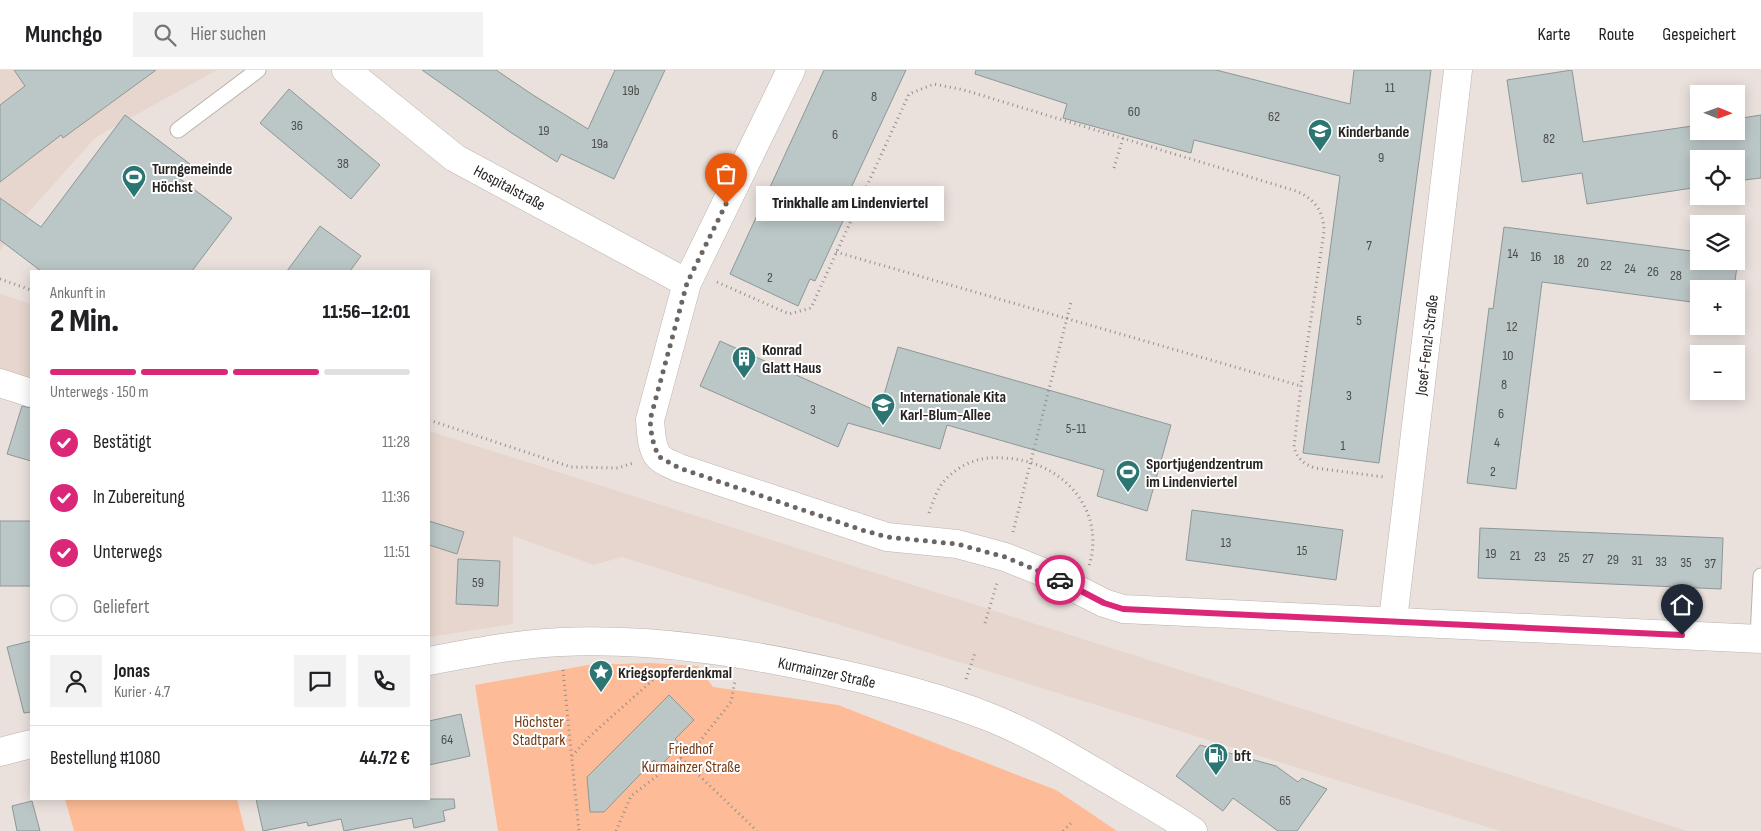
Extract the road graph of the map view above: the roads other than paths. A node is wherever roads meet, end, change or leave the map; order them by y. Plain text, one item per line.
1 (258, 70) edge
2 (346, 70) edge
3 (791, 70) edge
4 (1458, 70) edge
5 (178, 130) dead end
6 (690, 277) junction
7 (0, 383) edge
8 (30, 393) edge
9 (1761, 576) edge
10 (1393, 620) junction
11 (1760, 638) edge
12 (430, 661) edge
13 (30, 744) edge
14 (0, 752) edge
15 (1193, 831) edge

1 - 5 lane
2 - 6 street, Hospitalstraße
3 - 6 street
4 - 10 street, Josef-Fenzl-Straße
6 - 10 street
7 - 8 street
9 - 11 lane
10 - 11 street
12 - 15 street, Kurmainzer Straße
13 - 14 street

